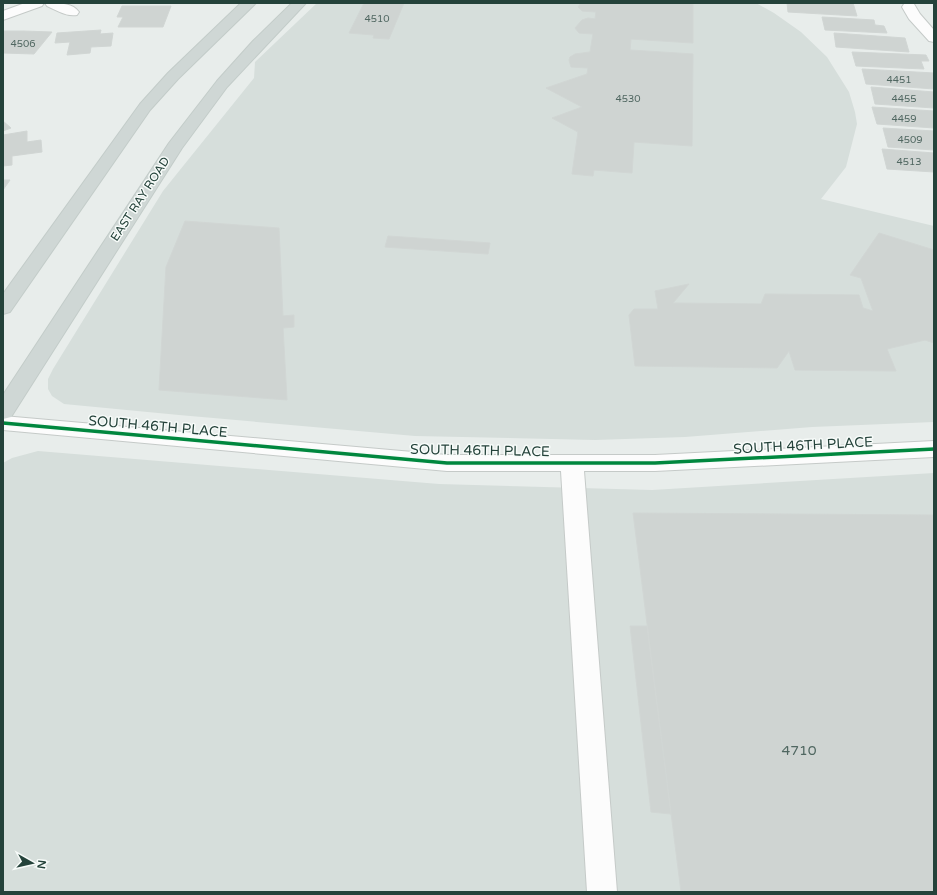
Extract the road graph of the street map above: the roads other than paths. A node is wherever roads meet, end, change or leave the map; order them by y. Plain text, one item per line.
1 (37, 3) edge
2 (52, 3) edge
3 (248, 3) edge
4 (299, 3) edge
5 (909, 7) dead end
6 (72, 12) dead end
7 (3, 16) edge
8 (934, 38) edge
9 (3, 308) edge
10 (3, 412) edge
11 (3, 423) edge
12 (934, 449) edge
13 (572, 463) junction
14 (602, 892) edge

1 - 7 street
2 - 6 street
3 - 9 main road
4 - 10 main road, EAST RAY ROAD
5 - 8 street
11 - 13 street, SOUTH 46TH PLACE
12 - 13 street, SOUTH 46TH PLACE
13 - 14 street

